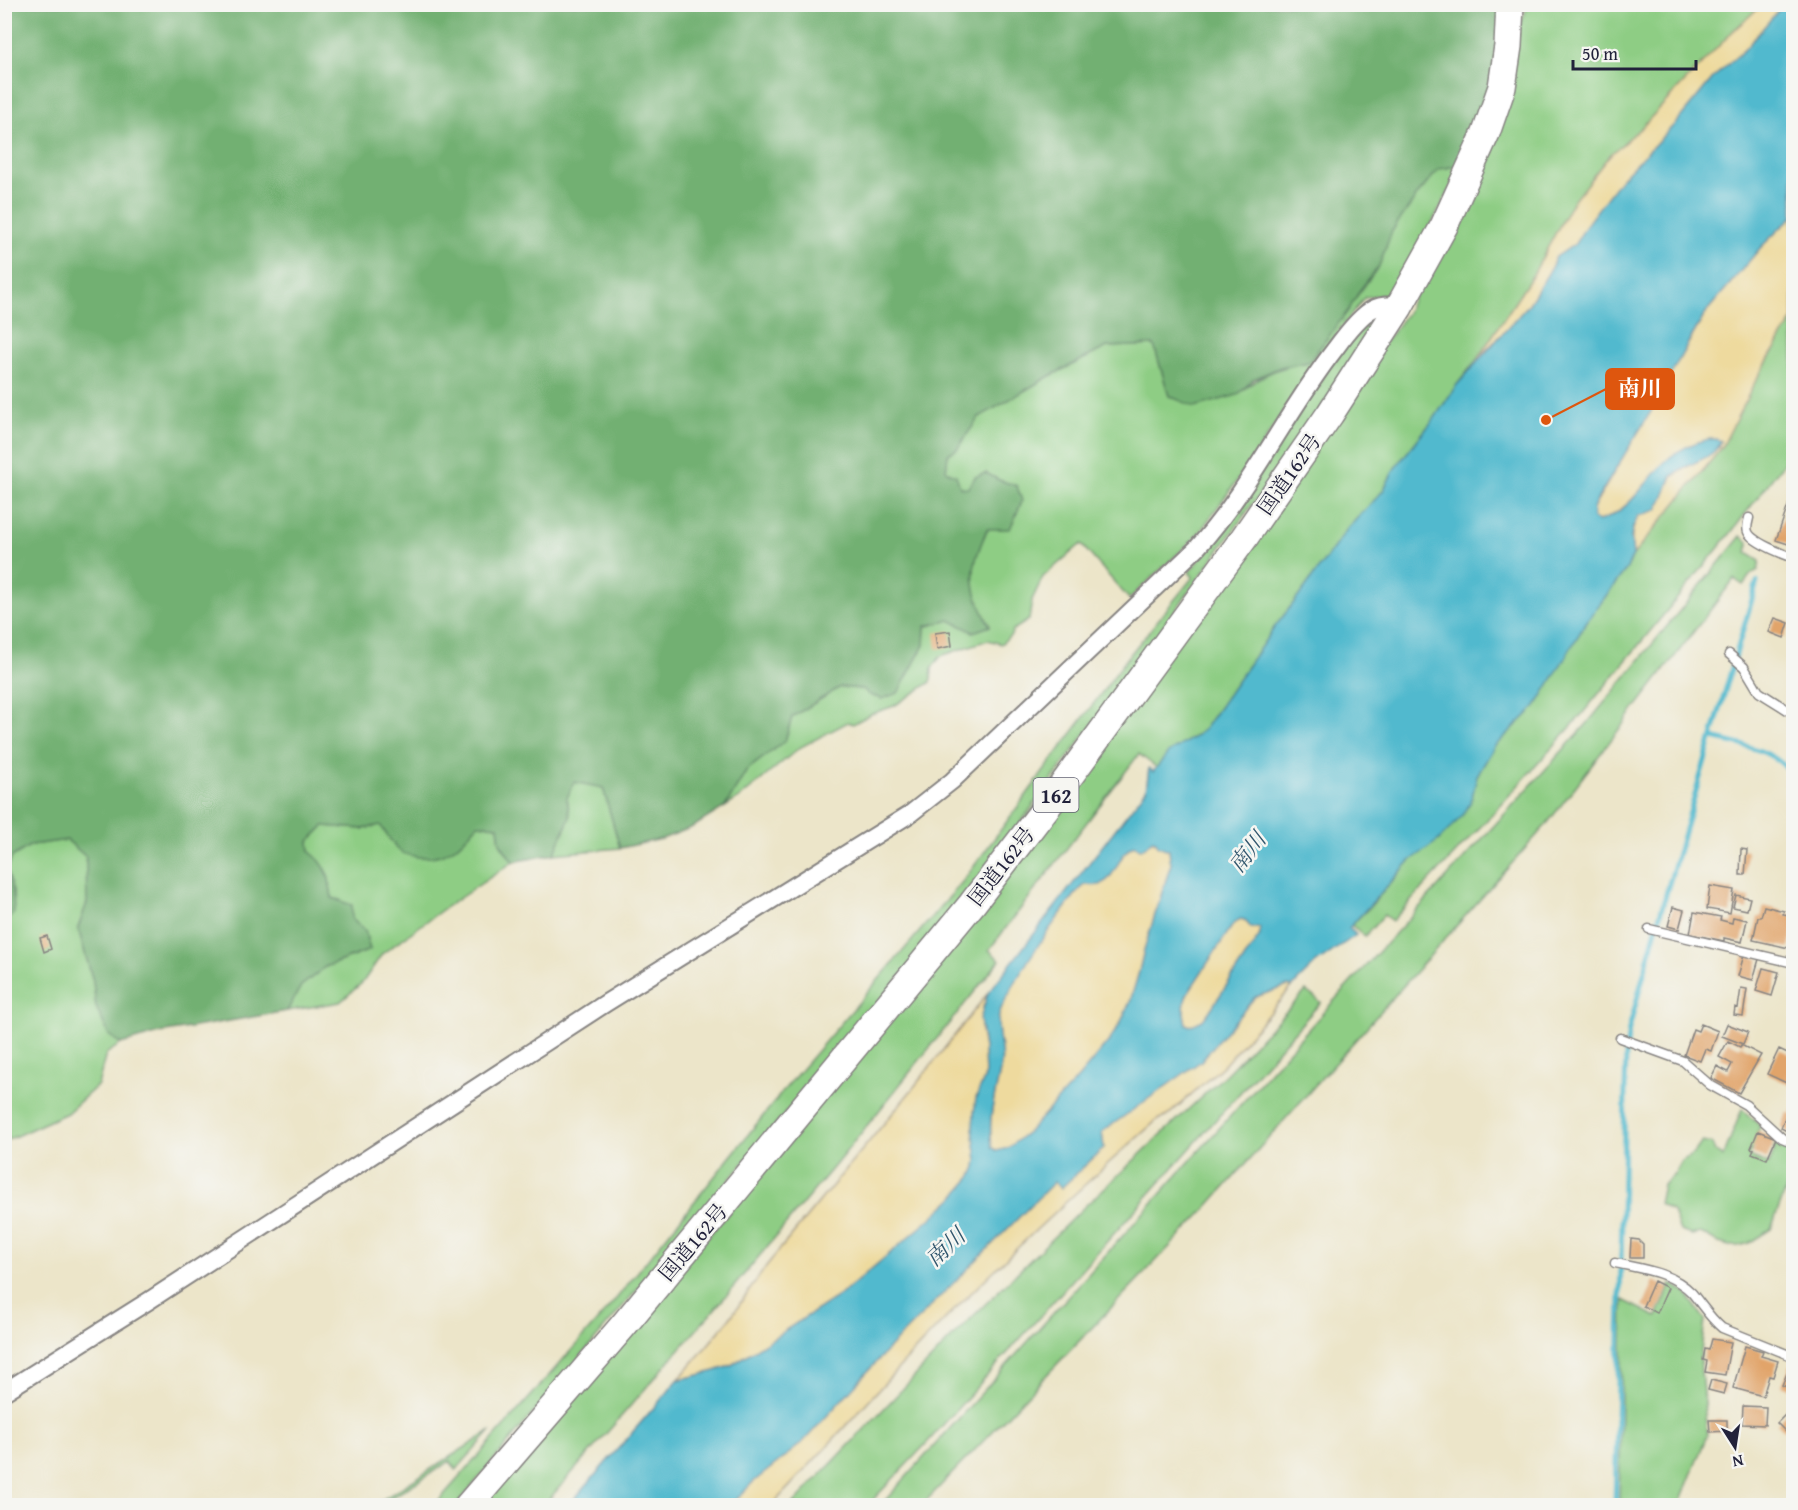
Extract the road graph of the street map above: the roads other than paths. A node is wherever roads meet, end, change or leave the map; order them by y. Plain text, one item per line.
1 (1510, 4) edge
2 (1399, 307) junction
3 (1749, 518) dead end
4 (1794, 558) edge
5 (1729, 654) dead end
6 (1794, 714) edge
7 (1648, 929) dead end
8 (1794, 963) edge
9 (1620, 1038) dead end
10 (1794, 1143) edge
11 (1615, 1263) dead end
12 (1794, 1357) edge
13 (4, 1392) edge
14 (468, 1506) edge

1 - 2 highway, 国道162号 / 162
2 - 13 street
2 - 14 highway, 国道162号 / 162
3 - 4 lane
5 - 6 lane
7 - 8 lane
9 - 10 lane
11 - 12 lane

